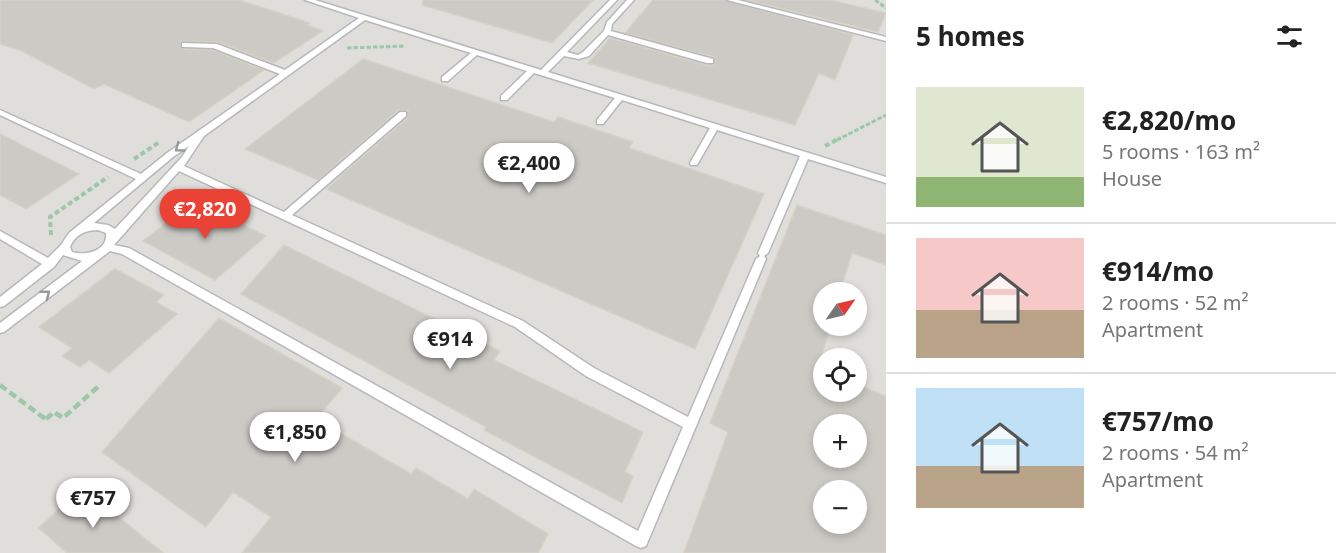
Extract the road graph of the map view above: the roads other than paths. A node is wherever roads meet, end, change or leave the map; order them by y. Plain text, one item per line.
1 (308, 0) edge
2 (614, 0) edge
3 (631, 0) edge
4 (730, 0) edge
5 (363, 18) junction
6 (607, 32) junction
7 (886, 39) edge
8 (186, 45) dead end
9 (475, 52) junction
10 (562, 54) junction
11 (710, 61) dead end
12 (532, 70) junction
13 (286, 73) junction
14 (543, 74) junction
15 (445, 79) dead end
16 (504, 98) dead end
17 (620, 98) junction
18 (0, 112) edge
19 (403, 114) dead end
20 (600, 122) dead end
21 (715, 127) junction
22 (201, 134) junction
23 (806, 155) junction
24 (694, 164) dead end
25 (178, 167) junction
26 (142, 178) junction
27 (886, 180) edge
28 (285, 216) junction
29 (81, 229) junction
30 (0, 234) edge
31 (110, 243) junction
32 (65, 247) junction
33 (95, 255) junction
34 (50, 264) junction
35 (0, 303) edge
36 (0, 329) edge
37 (690, 424) junction

1 - 5 lane
2 - 10 lane
3 - 6 lane
4 - 7 lane
5 - 9 lane
5 - 13 lane
6 - 10 lane
6 - 11 lane
8 - 13 lane
9 - 12 lane
9 - 15 lane
10 - 14 lane
12 - 14 lane
12 - 16 lane
13 - 22 lane
14 - 17 lane
17 - 20 lane
17 - 21 lane
18 - 26 lane
19 - 28 lane
21 - 23 lane
21 - 24 lane
22 - 25 lane
22 -> 26 lane
23 - 27 lane
23 - 37 lane
25 - 28 lane
25 - 31 lane
26 - 29 lane
28 - 37 lane
29 - 31 lane
29 - 32 lane
30 - 34 lane
31 - 33 lane
31 - 37 lane
32 - 33 lane
32 - 34 lane
36 -> 33 lane
34 - 35 lane

